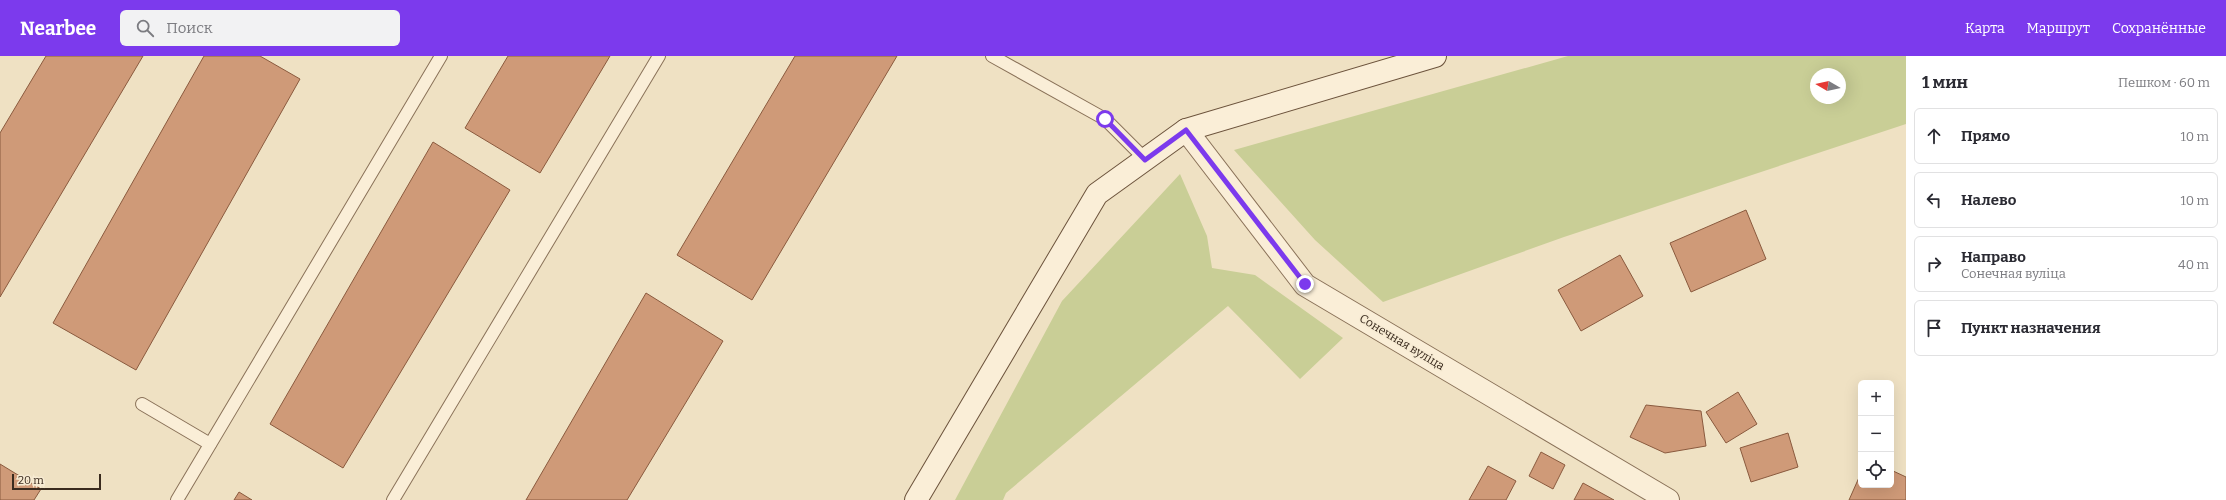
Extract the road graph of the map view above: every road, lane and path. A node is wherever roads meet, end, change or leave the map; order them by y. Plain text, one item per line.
1 (441, 56) edge
2 (659, 56) edge
3 (992, 56) edge
4 (1435, 56) edge
5 (1186, 130) junction
6 (1145, 160) junction
7 (142, 404) dead end
8 (210, 444) junction
9 (177, 500) edge
10 (394, 500) edge
11 (916, 500) edge
12 (1668, 500) edge

1 - 8 lane
2 - 10 lane
3 - 6 lane
4 - 5 main road
5 - 6 main road
5 - 12 main road, Сонечная вуліца
6 - 11 main road
7 - 8 lane
8 - 9 lane

